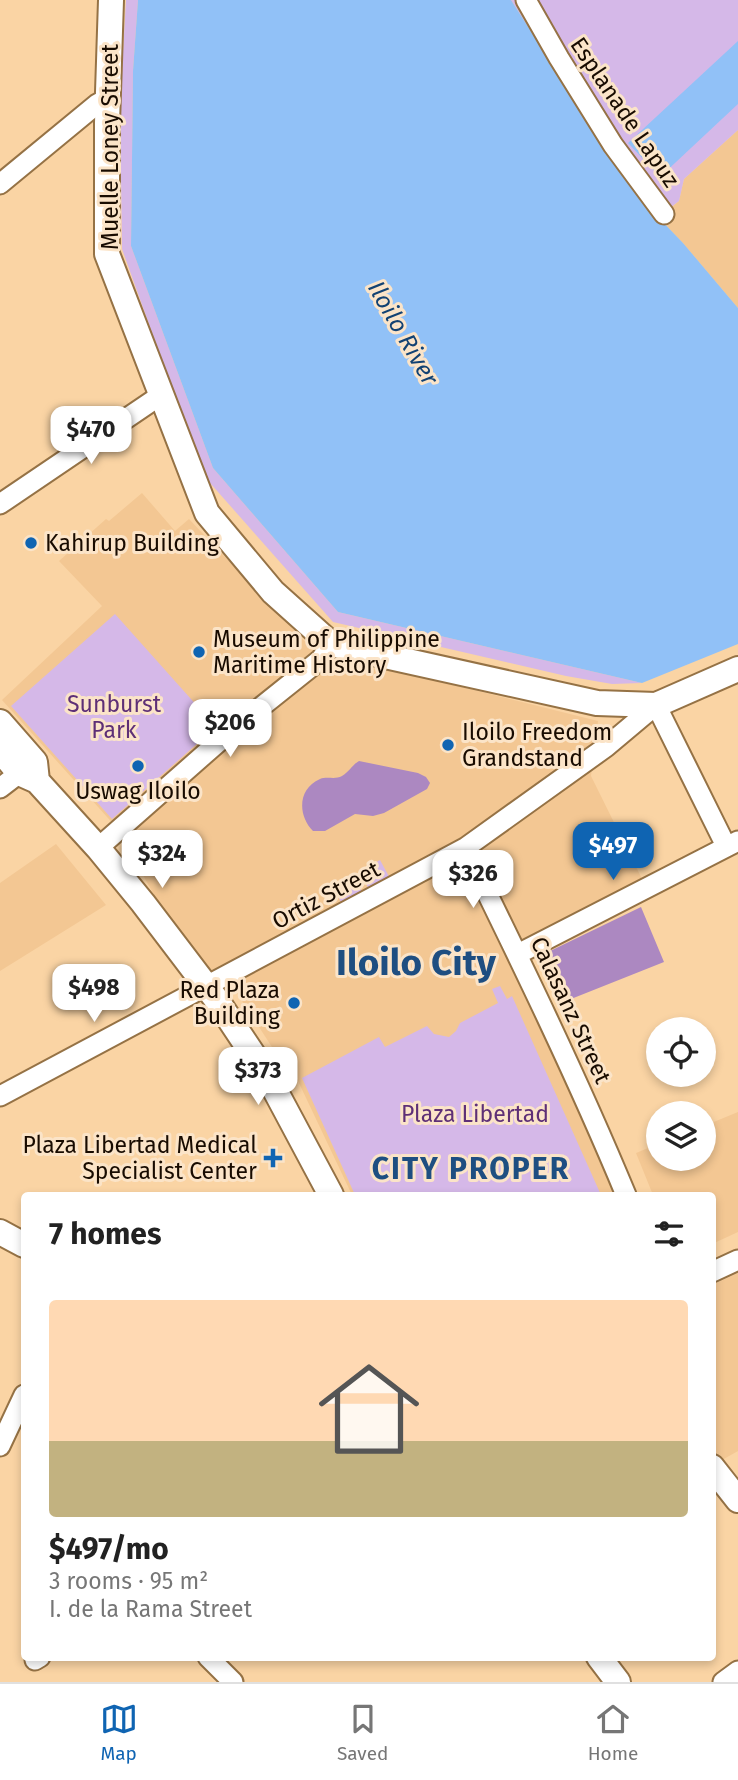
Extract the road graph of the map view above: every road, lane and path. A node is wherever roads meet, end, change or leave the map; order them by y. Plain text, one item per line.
1 (111, 0) edge
2 (526, 0) edge
3 (108, 98) junction
4 (0, 184) edge
5 (664, 214) dead end
6 (160, 395) junction
7 (0, 504) edge
8 (331, 644) junction
9 (738, 669) edge
10 (656, 705) junction
11 (0, 722) edge
12 (0, 750) edge
13 (23, 776) edge
14 (732, 844) edge
15 (98, 848) junction
16 (465, 848) junction
17 (518, 954) junction
18 (206, 987) junction
19 (0, 1096) edge
20 (329, 1192) edge
21 (625, 1192) edge
22 (0, 1232) edge
23 (21, 1242) edge
24 (738, 1260) edge
25 (716, 1270) edge
26 (21, 1402) edge
27 (0, 1447) edge
28 (716, 1471) edge
29 (738, 1500) edge
30 (212, 1661) edge
31 (603, 1661) edge
32 (738, 1671) edge
33 (233, 1682) edge
34 (618, 1682) edge
35 (723, 1682) edge

1 - 3 main road, Muelle Loney Street
2 - 5 street, Esplanade Lapuz
3 - 4 street
3 - 6 main road, Muelle Loney Street
6 - 7 street
6 - 8 main road, Muelle Loney Street
8 - 10 main road, Muelle Loney Street
8 - 15 street
9 - 10 main road, Muelle Loney Street
10 - 14 street
10 - 16 street, Ortiz Street
11 - 13 main road
12 - 13 main road
13 - 15 main road
14 - 17 street
15 - 18 main road
16 - 17 street, Calasanz Street
16 - 18 street, Ortiz Street
17 - 21 street, Calasanz Street
18 - 19 street, Ortiz Street
18 - 20 main road
22 - 23 main road
24 - 25 street
26 - 27 street
28 - 29 main road
30 - 33 street
31 - 34 main road
32 - 35 street

